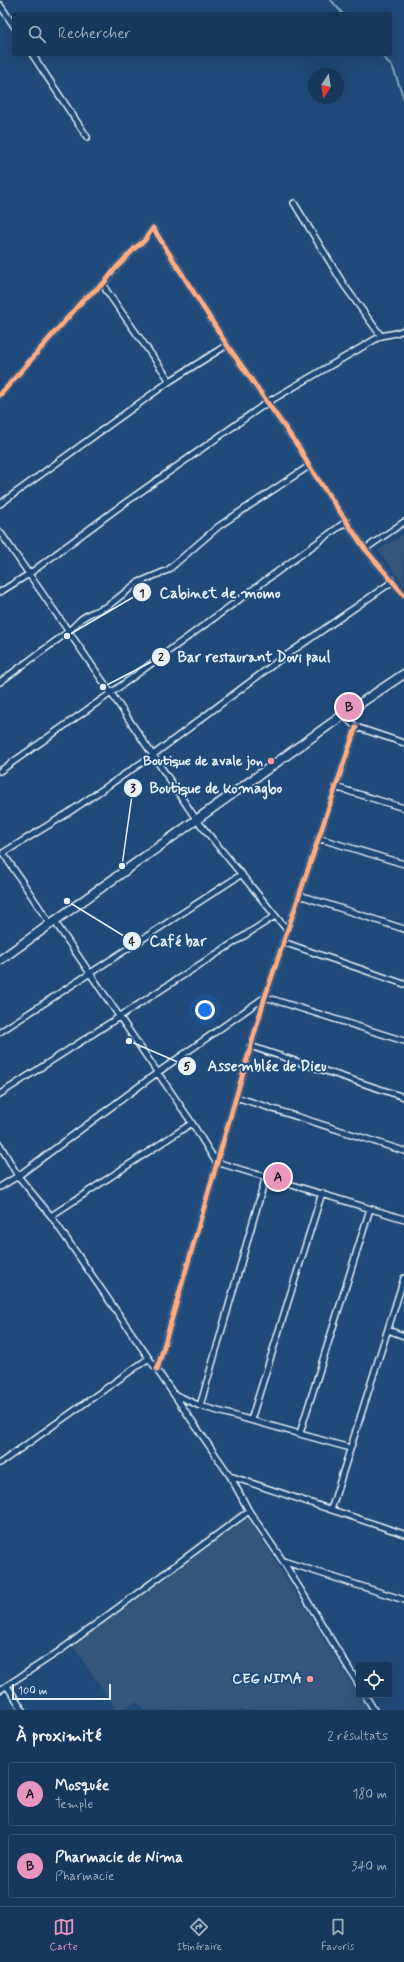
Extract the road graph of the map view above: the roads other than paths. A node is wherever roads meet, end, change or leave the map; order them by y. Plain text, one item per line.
1 (0, 5) edge
2 (12, 23) edge
3 (33, 56) edge
4 (87, 137) dead end
5 (294, 203) dead end
6 (104, 283) junction
7 (404, 330) edge
8 (382, 336) junction
9 (227, 344) junction
10 (170, 381) junction
11 (0, 394) edge
12 (268, 402) junction
13 (308, 466) junction
14 (0, 504) edge
15 (347, 521) junction
16 (404, 522) edge
17 (0, 532) edge
18 (365, 550) junction
19 (29, 574) junction
20 (391, 579) junction
21 (0, 592) edge
22 (404, 595) edge
23 (68, 632) junction
24 (404, 674) edge
25 (0, 682) edge
26 (111, 693) junction
27 (343, 715) junction
28 (356, 727) junction
29 (404, 743) edge
30 (153, 755) junction
31 (0, 771) edge
32 (335, 787) junction
33 (404, 808) edge
34 (196, 819) junction
35 (318, 838) junction
36 (1, 851) edge
37 (404, 864) edge
38 (242, 874) junction
39 (299, 895) junction
40 (275, 916) junction
41 (53, 924) junction
42 (404, 929) edge
43 (287, 930) junction
44 (283, 942) junction
45 (0, 960) edge
46 (90, 973) junction
47 (404, 984) edge
48 (265, 996) junction
49 (120, 1016) junction
50 (0, 1032) edge
51 (404, 1041) edge
52 (250, 1046) junction
53 (157, 1073) junction
54 (0, 1094) edge
55 (236, 1097) junction
56 (404, 1097) edge
57 (192, 1122) junction
58 (0, 1145) edge
59 (404, 1151) edge
60 (216, 1162) junction
61 (18, 1176) junction
62 (266, 1176) junction
63 (0, 1187) edge
64 (322, 1194) junction
65 (370, 1209) junction
66 (51, 1216) junction
67 (404, 1219) edge
68 (404, 1278) edge
69 (388, 1330) junction
70 (404, 1336) edge
71 (149, 1358) junction
72 (157, 1370) junction
73 (173, 1394) junction
74 (200, 1406) junction
75 (251, 1420) junction
76 (300, 1433) junction
77 (350, 1448) junction
78 (0, 1463) edge
79 (230, 1476) junction
80 (331, 1510) junction
81 (249, 1511) junction
82 (404, 1527) edge
83 (403, 1534) edge
84 (283, 1561) junction
85 (404, 1600) edge
86 (356, 1680) edge
87 (7, 1686) junction
88 (0, 1690) edge
89 (367, 1698) edge
90 (23, 1710) edge
91 (374, 1710) edge

1 - 2 street
3 - 4 street
5 - 8 street
6 - 9 street
6 - 10 street
6 - 11 street
7 - 8 street
8 - 12 street
9 - 10 street
9 - 12 street
10 - 14 street
12 - 13 street
12 - 19 street
13 - 15 street
13 - 23 street
15 - 18 street
15 - 26 street
16 - 18 street
17 - 19 street
18 - 20 street
19 - 21 street
19 - 23 street
20 - 22 street
20 - 30 street
23 - 25 street
23 - 26 street
24 - 27 main road
26 - 30 street
26 - 31 street
27 - 28 street
27 - 34 main road
28 - 29 street
28 - 32 street
30 - 34 street
30 - 36 street
32 - 33 street
32 - 35 street
34 - 38 street
34 - 41 main road
35 - 37 street
35 - 39 street
36 - 41 street
38 - 40 street
38 - 46 street
39 - 42 street
39 - 43 street
40 - 43 street
40 - 49 street
41 - 45 main road
41 - 46 street
43 - 44 street
44 - 47 street
44 - 48 street
46 - 49 street
46 - 50 street
48 - 51 street
48 - 52 street
48 - 53 street
49 - 53 street
49 - 54 street
52 - 55 street
52 - 56 street
53 - 57 street
53 - 61 street
55 - 59 street
55 - 60 street
57 - 60 street
57 - 66 street
58 - 61 street
60 - 62 street
60 - 72 street
61 - 63 street
61 - 66 street
62 - 64 street
62 - 74 street
64 - 65 street
64 - 75 street
65 - 67 street
65 - 76 street
66 - 71 street
68 - 69 street
69 - 70 street
69 - 77 street
71 - 72 street
71 - 78 street
72 - 73 street
73 - 74 street
73 - 79 street
74 - 75 street
75 - 76 street
76 - 77 street
77 - 80 street
79 - 80 street
79 - 81 street
80 - 83 street
81 - 84 street
81 - 87 street
82 - 83 street
84 - 85 street
84 - 86 street
87 - 88 street
87 - 90 street
89 - 91 street

